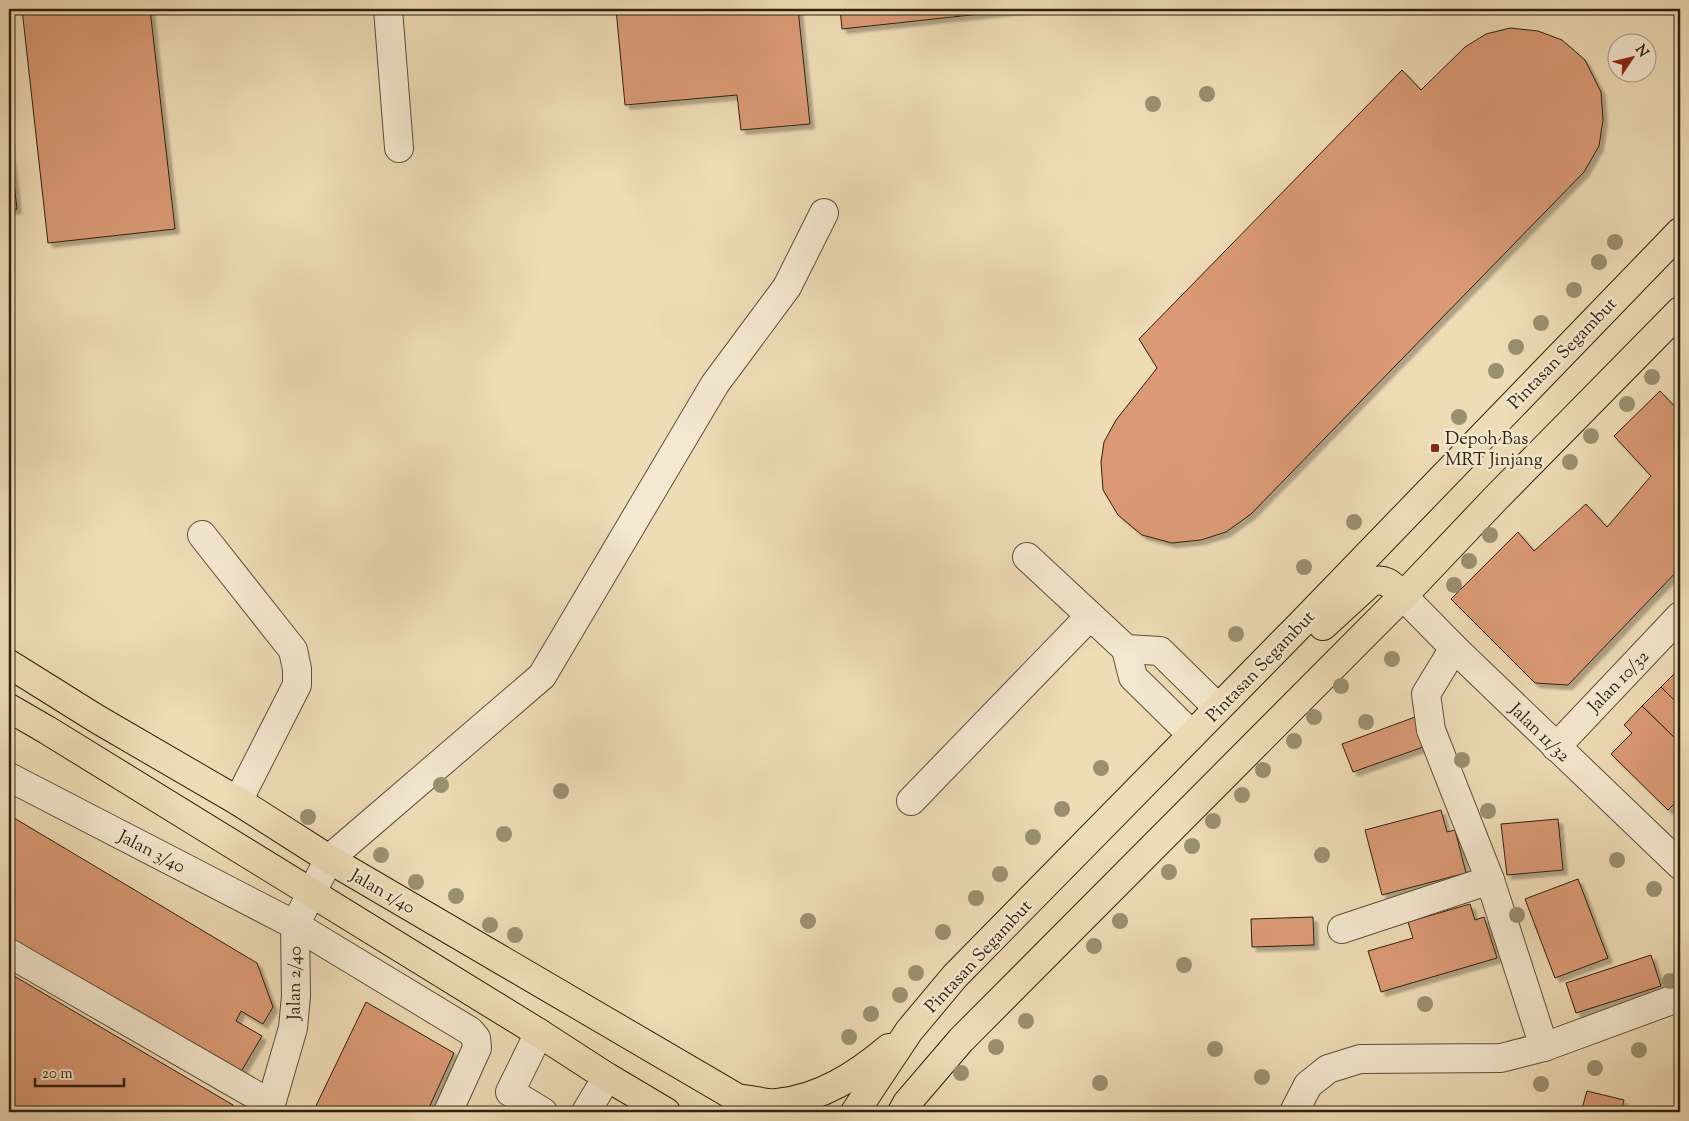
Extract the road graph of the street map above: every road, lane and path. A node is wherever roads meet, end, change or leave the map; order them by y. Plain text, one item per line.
1 (388, 9) edge
2 (399, 148) dead end
3 (824, 213) dead end
4 (1680, 232) edge
5 (1680, 311) edge
6 (202, 535) dead end
7 (1027, 558) dead end
8 (1403, 596) junction
9 (1090, 616) junction
10 (1680, 616) edge
11 (1454, 648) junction
12 (1126, 649) junction
13 (9, 664) edge
14 (1223, 704) junction
15 (9, 708) edge
16 (1192, 735) junction
17 (1556, 747) junction
18 (9, 777) edge
19 (238, 801) junction
20 (911, 802) dead end
21 (1677, 854) edge
22 (329, 859) junction
23 (1490, 880) junction
24 (310, 893) junction
25 (295, 925) junction
26 (1342, 929) dead end
27 (9, 953) edge
28 (1680, 997) edge
29 (909, 1030) junction
30 (539, 1033) junction
31 (1544, 1047) junction
32 (607, 1077) junction
33 (737, 1098) junction
34 (269, 1108) edge
35 (448, 1112) edge
36 (543, 1112) edge
37 (586, 1112) edge
38 (666, 1112) edge
39 (761, 1112) edge
40 (855, 1112) edge
41 (902, 1112) edge
42 (1294, 1112) edge

1 - 2 street
3 - 22 street
4 - 14 main road, Pintasan Segambut
5 - 8 main road
6 - 19 street
7 - 9 street
8 - 11 street, Jalan 11/32
8 - 14 main road
8 - 41 main road
9 - 12 street
9 - 20 street
10 - 17 street, Jalan 10/32
11 - 17 street, Jalan 11/32
11 - 23 street
12 - 14 street
12 - 16 street
13 - 19 main road, Jalan 1/40
14 - 16 main road, Pintasan Segambut
15 - 24 main road
16 - 29 main road, Pintasan Segambut
17 - 21 street, Jalan 11/32
18 - 25 street, Jalan 3/40
19 - 22 main road, Jalan 1/40
22 - 24 street, Jalan 2/40
22 - 33 main road, Jalan 1/40
23 - 26 street
23 - 31 street
24 - 25 street, Jalan 2/40
24 - 30 main road
25 - 34 street, Jalan 2/40
25 - 35 street, Jalan 3/40
27 - 34 street
28 - 31 street
29 - 33 main road
29 - 40 main road, Pintasan Segambut
30 - 32 main road
30 - 36 street
31 - 42 street
32 - 37 street
32 - 38 main road
33 - 39 main road, Jalan 1/40

